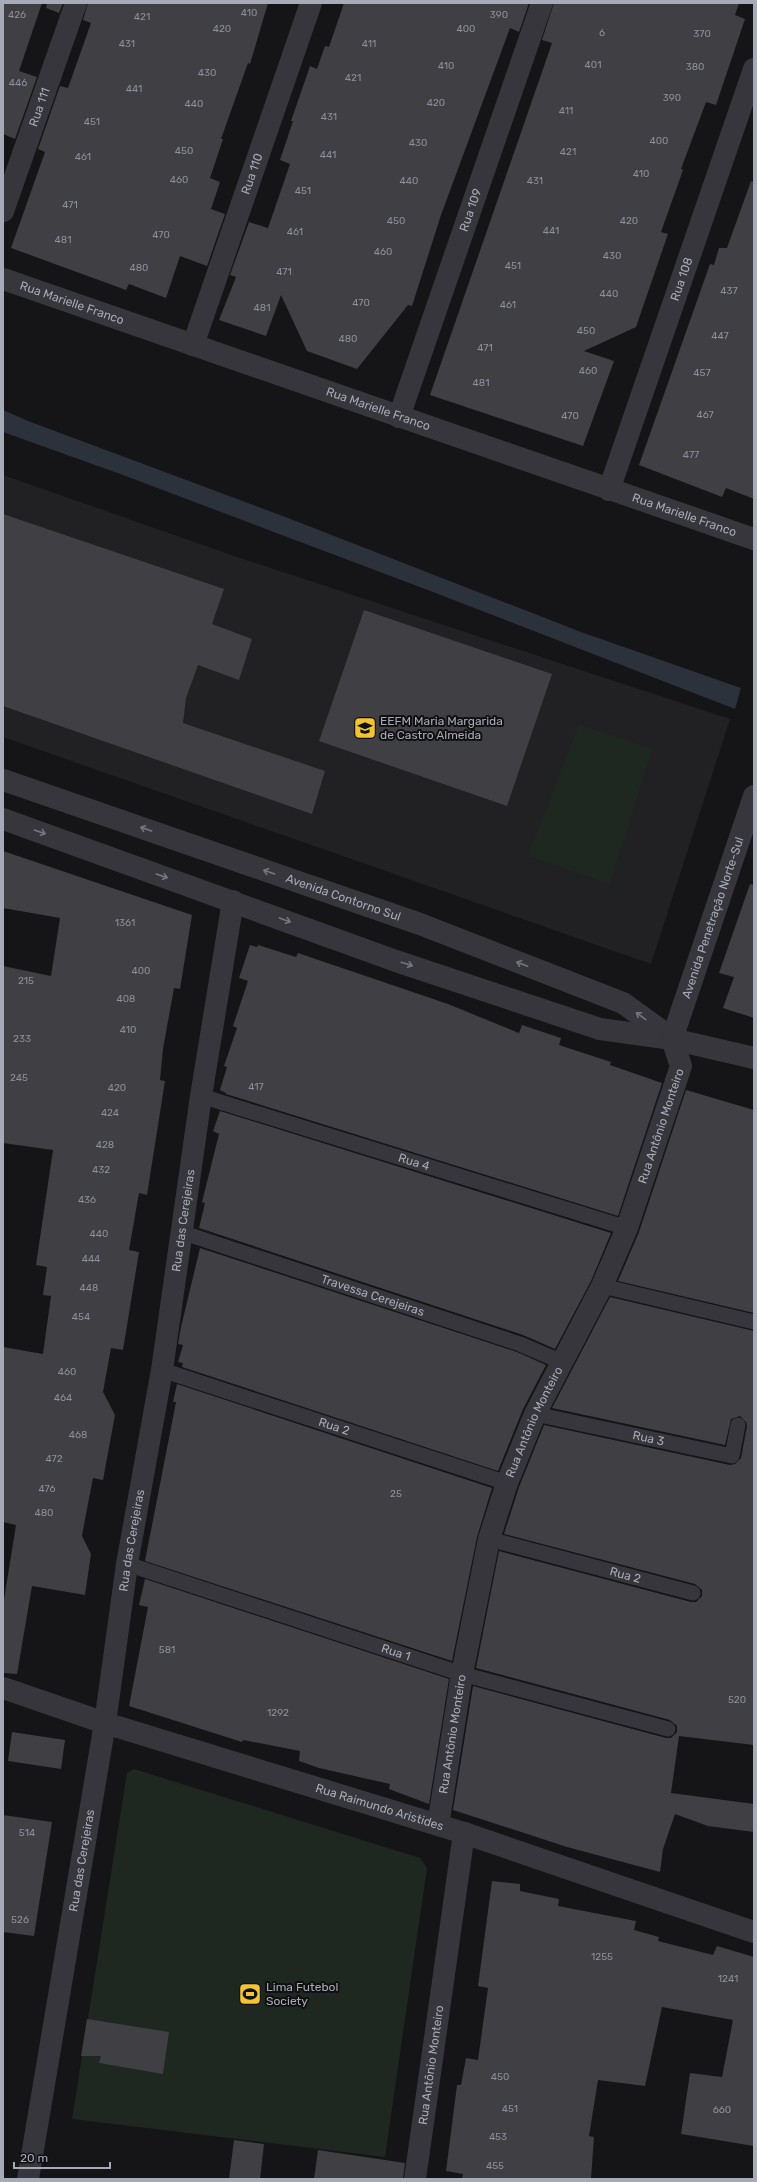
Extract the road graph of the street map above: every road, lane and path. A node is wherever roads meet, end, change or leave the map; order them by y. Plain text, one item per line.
1 (76, 3) edge
2 (311, 3) edge
3 (542, 3) edge
4 (754, 69) edge
5 (3, 211) edge
6 (3, 279) edge
7 (193, 345) junction
8 (399, 417) junction
9 (609, 490) junction
10 (754, 539) edge
11 (3, 780) edge
12 (754, 796) edge
13 (3, 820) edge
14 (233, 901) junction
15 (672, 1039) junction
16 (754, 1058) edge
17 (201, 1096) junction
18 (627, 1228) junction
19 (181, 1232) junction
20 (602, 1286) junction
21 (754, 1322) edge
22 (562, 1362) junction
23 (162, 1370) junction
24 (535, 1414) junction
25 (738, 1425) dead end
26 (507, 1484) junction
27 (489, 1539) junction
28 (127, 1564) junction
29 (693, 1593) dead end
30 (462, 1674) junction
31 (3, 1688) edge
32 (105, 1722) junction
33 (668, 1729) dead end
34 (438, 1825) junction
35 (464, 1833) junction
36 (754, 1932) edge
37 (28, 2179) edge
38 (415, 2179) edge

1 - 5 street, Rua 111
2 - 7 street, Rua 110
3 - 8 street, Rua 109
4 - 9 street, Rua 108
6 - 7 street, Rua Marielle Franco
7 - 8 street, Rua Marielle Franco
8 - 9 street, Rua Marielle Franco
9 - 10 street, Rua Marielle Franco
15 -> 11 street, Avenida Contorno Sul
12 - 15 street, Avenida Penetração Norte-Sul
13 -> 14 street, Avenida Contorno Sul
14 -> 15 street, Avenida Contorno Sul
14 - 17 street, Rua das Cerejeiras
15 - 16 street, Avenida Contorno Sul
15 - 18 street, Rua Antônio Monteiro
17 - 18 lane, Rua 4
17 - 19 street, Rua das Cerejeiras
18 - 20 street, Rua Antônio Monteiro
19 - 22 lane, Travessa Cerejeiras
19 - 23 street, Rua das Cerejeiras
20 - 21 lane
20 - 22 street, Rua Antônio Monteiro
22 - 24 street, Rua Antônio Monteiro
23 - 26 lane, Rua 2
23 - 28 street, Rua das Cerejeiras
24 - 25 lane, Rua 3
24 - 26 street, Rua Antônio Monteiro
26 - 27 street, Rua Antônio Monteiro
27 - 29 lane, Rua 2
27 - 30 street, Rua Antônio Monteiro
28 - 30 lane, Rua 1
28 - 32 street, Rua das Cerejeiras
30 - 33 lane, Rua 1
30 - 34 street, Rua Antônio Monteiro
31 - 32 street, Rua Raimundo Aristides
32 - 34 street, Rua Raimundo Aristides
32 - 37 street, Rua das Cerejeiras
34 - 35 street, Rua Raimundo Aristides
35 - 36 street, Rua Raimundo Aristides
35 - 38 street, Rua Antônio Monteiro

